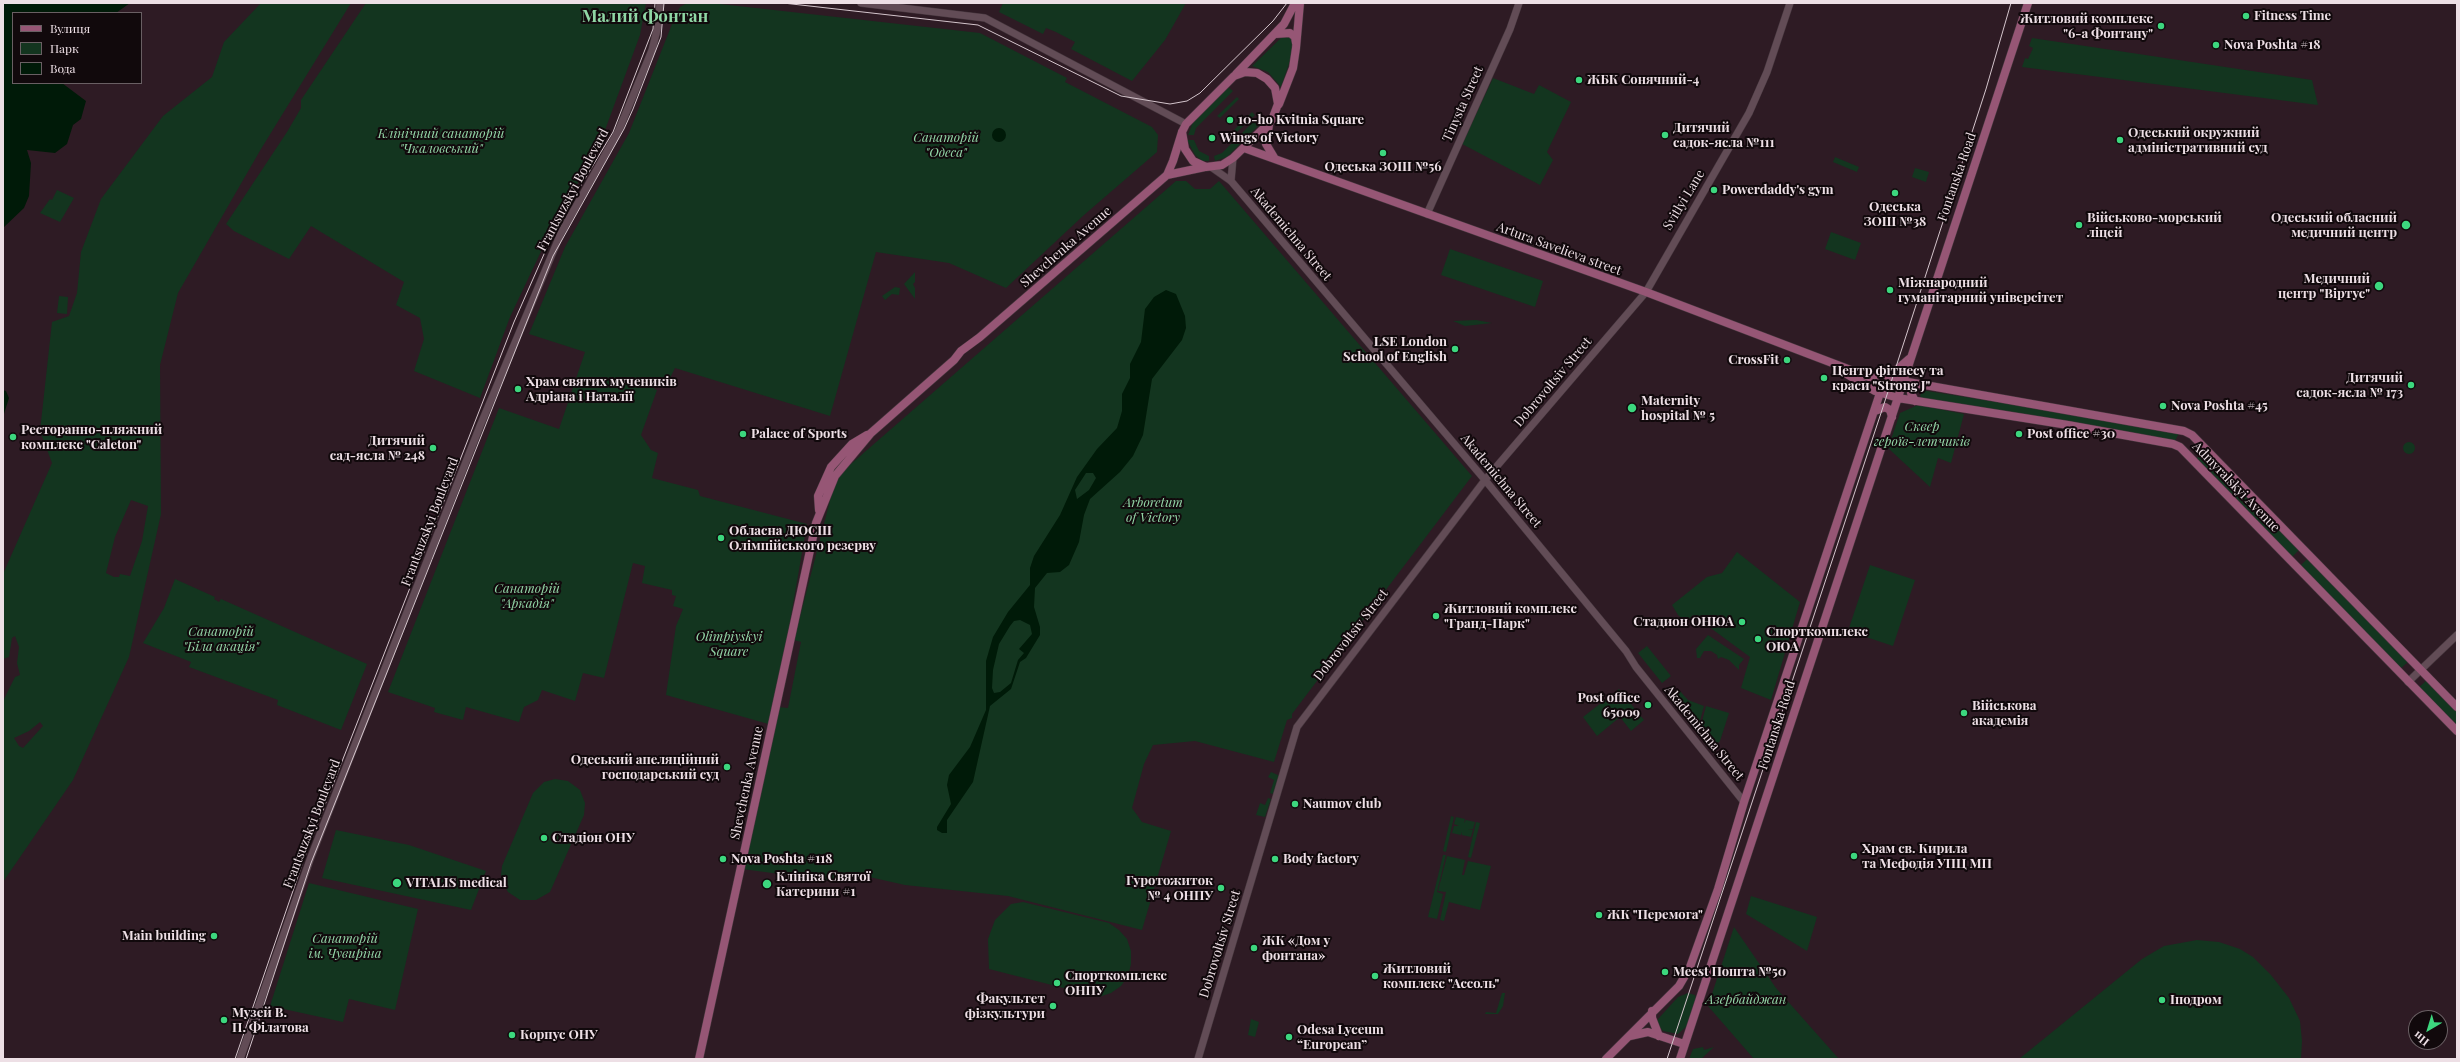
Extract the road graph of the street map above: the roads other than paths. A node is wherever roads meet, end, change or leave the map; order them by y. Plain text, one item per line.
1 (660, 3) edge
2 (861, 3) edge
3 (1295, 3) edge
4 (1300, 3) edge
5 (1519, 3) edge
6 (1790, 3) edge
7 (2028, 3) edge
8 (1274, 35) junction
9 (1296, 48) junction
10 (1234, 76) junction
11 (1278, 104) junction
12 (1186, 124) junction
13 (1269, 124) junction
14 (1182, 132) junction
15 (1244, 148) junction
16 (1233, 158) junction
17 (1275, 159) junction
18 (1208, 167) junction
19 (1167, 175) junction
20 (1231, 181) junction
21 (1427, 214) junction
22 (1646, 292) junction
23 (1910, 359) junction
24 (1833, 365) junction
25 (1887, 378) junction
26 (1903, 381) junction
27 (1919, 384) junction
28 (1880, 393) junction
29 (1898, 398) junction
30 (1915, 401) junction
31 (1875, 411) junction
32 (1892, 417) junction
33 (1485, 480) junction
34 (2457, 635) edge
35 (2420, 670) junction
36 (2408, 682) junction
37 (2457, 707) edge
38 (2457, 731) edge
39 (1744, 802) junction
40 (1652, 1011) junction
41 (1659, 1036) junction
42 (1627, 1037) junction
43 (1684, 1044) junction
44 (240, 1059) edge
45 (699, 1059) edge
46 (1198, 1059) edge
47 (1606, 1059) edge
48 (1680, 1059) edge

1 - 44 street, Frantsuzskyi Boulevard
2 - 12 street
3 - 8 main road
4 - 9 main road
5 - 21 street, Tinysta Street
6 - 22 street, Svitlyi Lane
7 - 23 main road, Fontanska Road
8 - 9 main road
8 - 10 main road
9 - 11 main road
10 - 11 main road
10 - 12 main road
11 - 13 main road
12 - 14 main road
13 - 15 main road
13 - 17 main road
14 - 18 main road
14 - 19 main road, Shevchenka Avenue
15 - 16 main road
15 - 17 main road, Artura Savelieva street
16 - 18 main road
16 - 20 street
17 - 21 main road, Artura Savelieva street
18 - 19 main road, Shevchenka Avenue
18 - 20 street, Akademichna Street
19 - 45 main road, Shevchenka Avenue
20 - 33 street, Akademichna Street
21 - 22 main road, Artura Savelieva street
22 - 24 main road, Artura Savelieva street
22 - 33 street, Dobrovoltsiv Street
23 - 25 main road
23 - 26 main road, Fontanska Road
24 - 25 main road, Artura Savelieva street
24 - 28 main road, Artura Savelieva street
25 - 26 main road, Artura Savelieva street
25 - 28 main road, Fontanska Road
26 - 27 main road, Admyralskyi Avenue
26 - 29 main road, Fontanska Road
27 - 30 main road
27 - 35 main road, Admyralskyi Avenue
28 - 29 main road, Artura Savelieva street
28 - 31 main road, Fontanska Road
29 - 30 main road, Admyralskyi Avenue
29 - 32 main road, Fontanska Road
30 - 36 main road, Admyralskyi Avenue
31 - 32 main road
31 - 39 main road, Fontanska Road
32 - 43 main road, Fontanska Road
33 - 39 street, Akademichna Street
33 - 46 street, Dobrovoltsiv Street
34 - 35 street
35 - 36 street
35 - 37 main road, Admyralskyi Avenue
36 - 38 main road, Admyralskyi Avenue
39 - 40 main road, Fontanska Road
40 - 41 main road
40 - 42 main road, Fontanska Road
41 - 42 main road
41 - 43 main road
42 - 47 main road, Fontanska Road
43 - 48 main road, Fontanska Road

